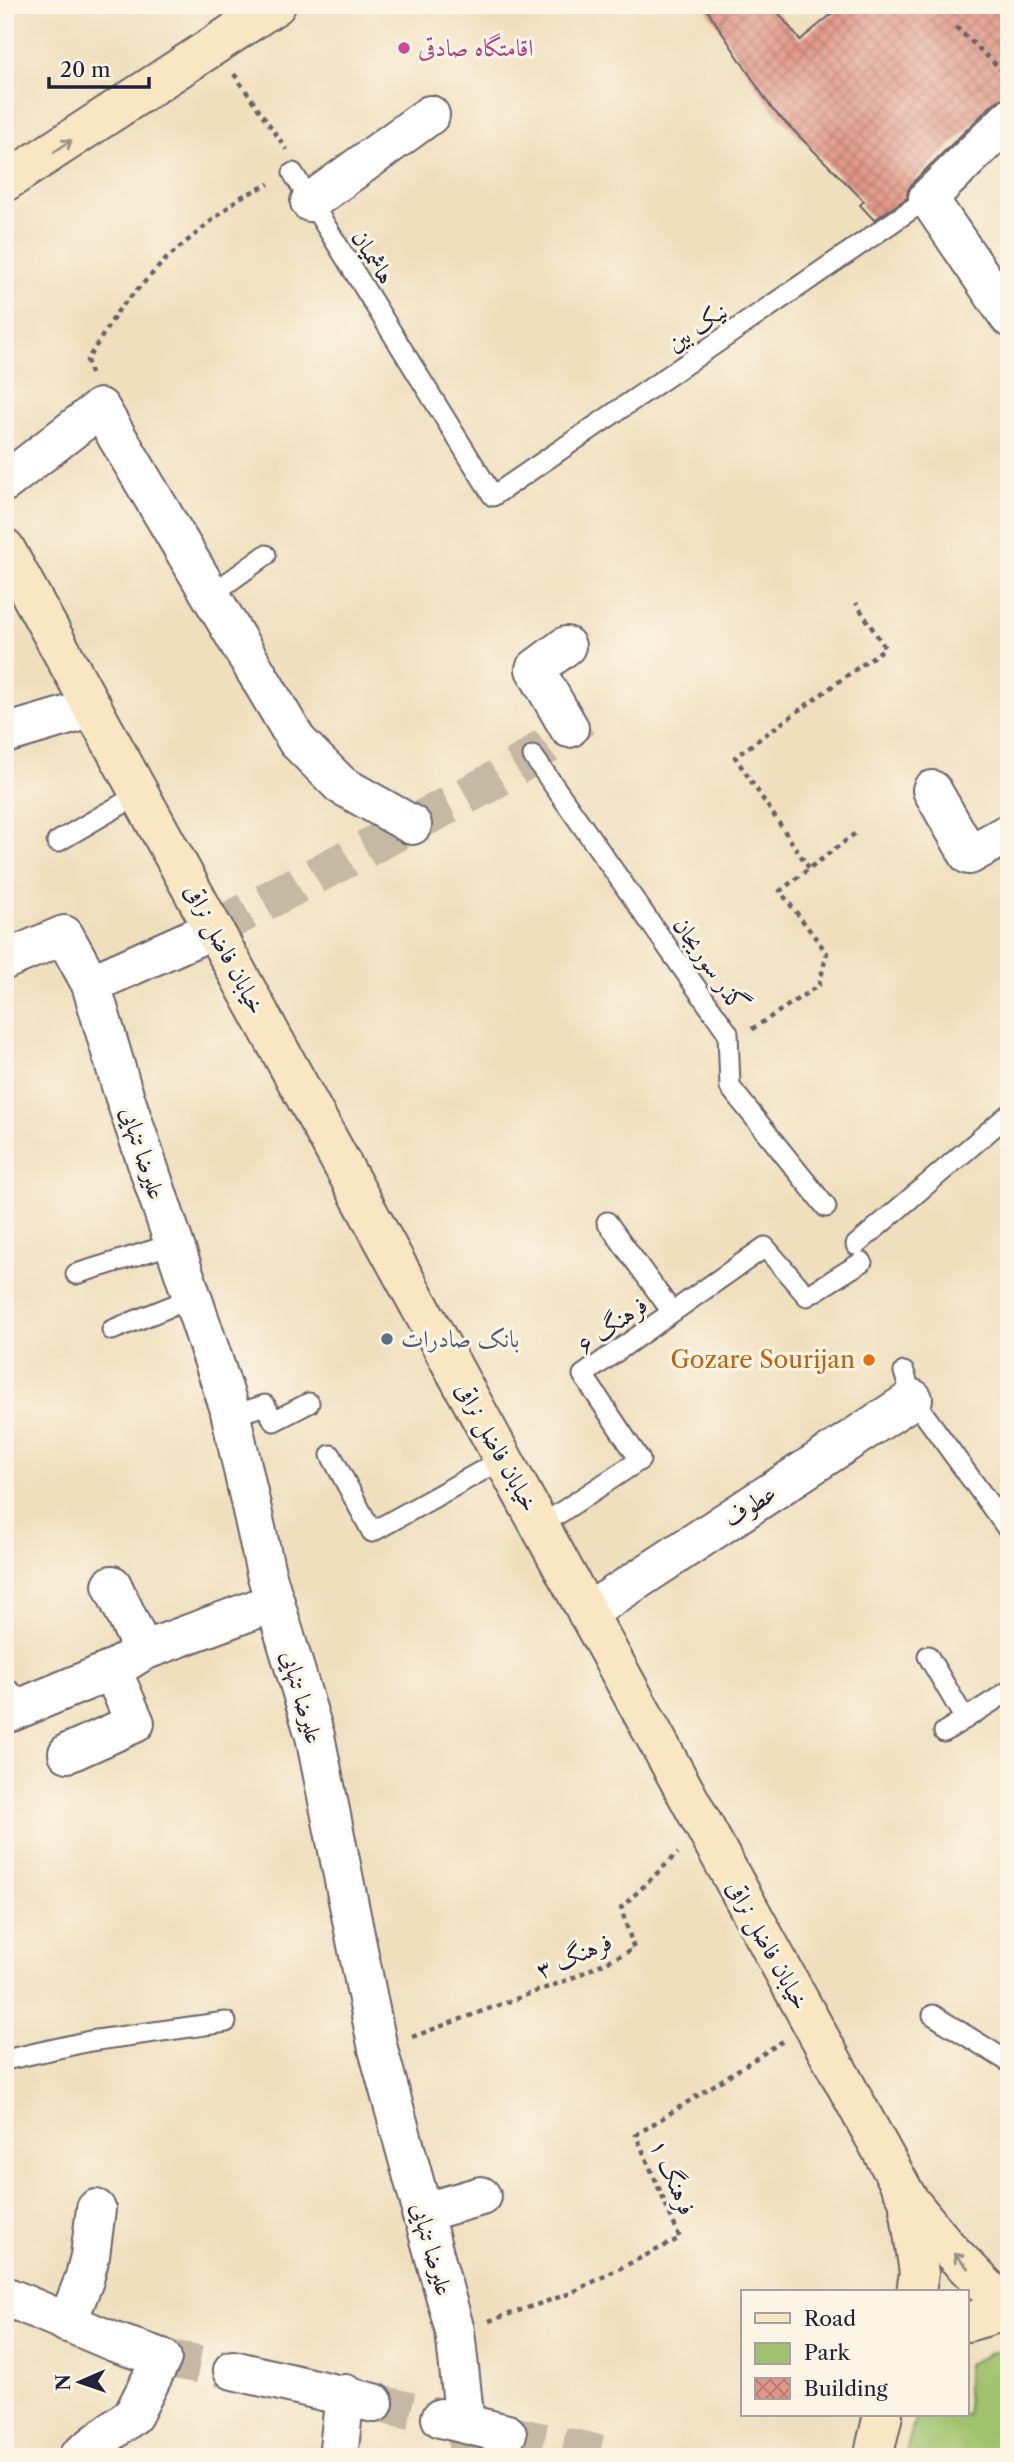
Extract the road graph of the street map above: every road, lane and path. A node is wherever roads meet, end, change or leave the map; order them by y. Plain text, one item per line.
1 (276, 5) edge
2 (956, 27) dead end
3 (214, 44) junction
4 (1009, 77) edge
5 (430, 115) dead end
6 (1009, 119) edge
7 (5, 182) edge
8 (301, 188) junction
9 (928, 198) junction
10 (1009, 317) edge
11 (100, 408) junction
12 (5, 482) edge
13 (493, 496) joint
14 (5, 548) edge
15 (266, 555) dead end
16 (212, 594) junction
17 (856, 603) dead end
18 (566, 646) dead end
19 (93, 708) junction
20 (569, 728) dead end
21 (5, 734) edge
22 (533, 756) dead end
23 (932, 790) dead end
24 (141, 793) junction
25 (412, 825) dead end
26 (857, 832) dead end
27 (1009, 833) edge
28 (57, 842) dead end
29 (809, 868) junction
30 (214, 929) junction
31 (5, 960) edge
32 (91, 984) junction
33 (729, 1045) junction
34 (1009, 1114) edge
35 (826, 1207) dead end
36 (607, 1222) dead end
37 (173, 1244) junction
38 (76, 1274) dead end
39 (192, 1298) junction
40 (672, 1312) junction
41 (112, 1330) dead end
42 (908, 1385) joint
43 (309, 1403) dead end
44 (231, 1416) junction
45 (331, 1455) dead end
46 (503, 1459) junction
47 (540, 1526) junction
48 (1009, 1531) edge
49 (113, 1585) dead end
50 (275, 1602) junction
51 (587, 1613) junction
52 (928, 1656) dead end
53 (128, 1661) junction
54 (1009, 1690) edge
55 (5, 1699) edge
56 (965, 1719) junction
57 (944, 1732) dead end
58 (68, 1753) dead end
59 (705, 1828) junction
60 (933, 2015) dead end
61 (226, 2022) dead end
62 (811, 2023) junction
63 (378, 2049) junction
64 (5, 2060) edge
65 (1009, 2062) edge
66 (481, 2196) dead end
67 (908, 2199) junction
68 (96, 2209) dead end
69 (421, 2213) junction
70 (916, 2290) edge
71 (5, 2296) edge
72 (1009, 2310) edge
73 (968, 2322) edge
74 (67, 2323) junction
75 (455, 2331) junction
76 (233, 2370) tunnel mouth
77 (507, 2434) tunnel mouth
78 (78, 2457) edge
79 (338, 2457) edge

1 - 3 main road
2 - 4 path
7 -> 3 main road
3 - 8 path
5 - 8 street
6 - 9 street
8 - 11 path
8 - 13 lane, هاشمیان
9 - 10 street
9 - 13 lane, نیک بین
11 - 12 street
11 - 16 street
14 - 19 main road, خیابان فاضل نراقی
15 - 16 lane
16 - 25 street
17 - 29 path
18 - 20 street
19 - 21 street
19 - 24 main road, خیابان فاضل نراقی
22 - 33 lane, گذر سوریجان
23 - 27 street
24 - 28 lane
24 - 30 main road, خیابان فاضل نراقی
26 - 29 path
29 - 33 path
30 - 32 street
30 - 46 main road, خیابان فاضل نراقی
31 - 32 street, علیرضا تنهایی
32 - 37 street, علیرضا تنهایی
33 - 35 lane, گذر سوریجان
34 - 40 lane, فرهنگ ۶
36 - 40 lane
37 - 38 lane
37 - 39 street, علیرضا تنهایی
39 - 41 lane
39 - 44 street, علیرضا تنهایی
40 - 47 lane, فرهنگ ۶
42 - 48 lane
42 - 51 street, عطوف
43 - 44 lane
44 - 50 street, علیرضا تنهایی
45 - 46 lane
46 - 47 main road, خیابان فاضل نراقی
47 - 51 main road, خیابان فاضل نراقی
49 - 53 street
50 - 53 street
50 - 63 street, علیرضا تنهایی
51 - 59 main road, خیابان فاضل نراقی
52 - 56 lane
53 - 55 street
53 - 58 street
54 - 56 lane
56 - 57 lane
59 - 62 main road, خیابان فاضل نراقی
59 - 63 path, فرهنگ ۳
60 - 65 lane
61 - 64 lane
62 - 67 main road, خیابان فاضل نراقی
62 - 75 path, فرهنگ ۱
63 - 69 street, علیرضا تنهایی
66 - 69 street
67 - 70 main road
72 -> 67 main road
68 - 74 street
69 - 75 street, علیرضا تنهایی
71 - 74 street
72 - 73 main road
74 - 78 street
75 - 77 street, علیرضا تنهایی
76 - 79 street

